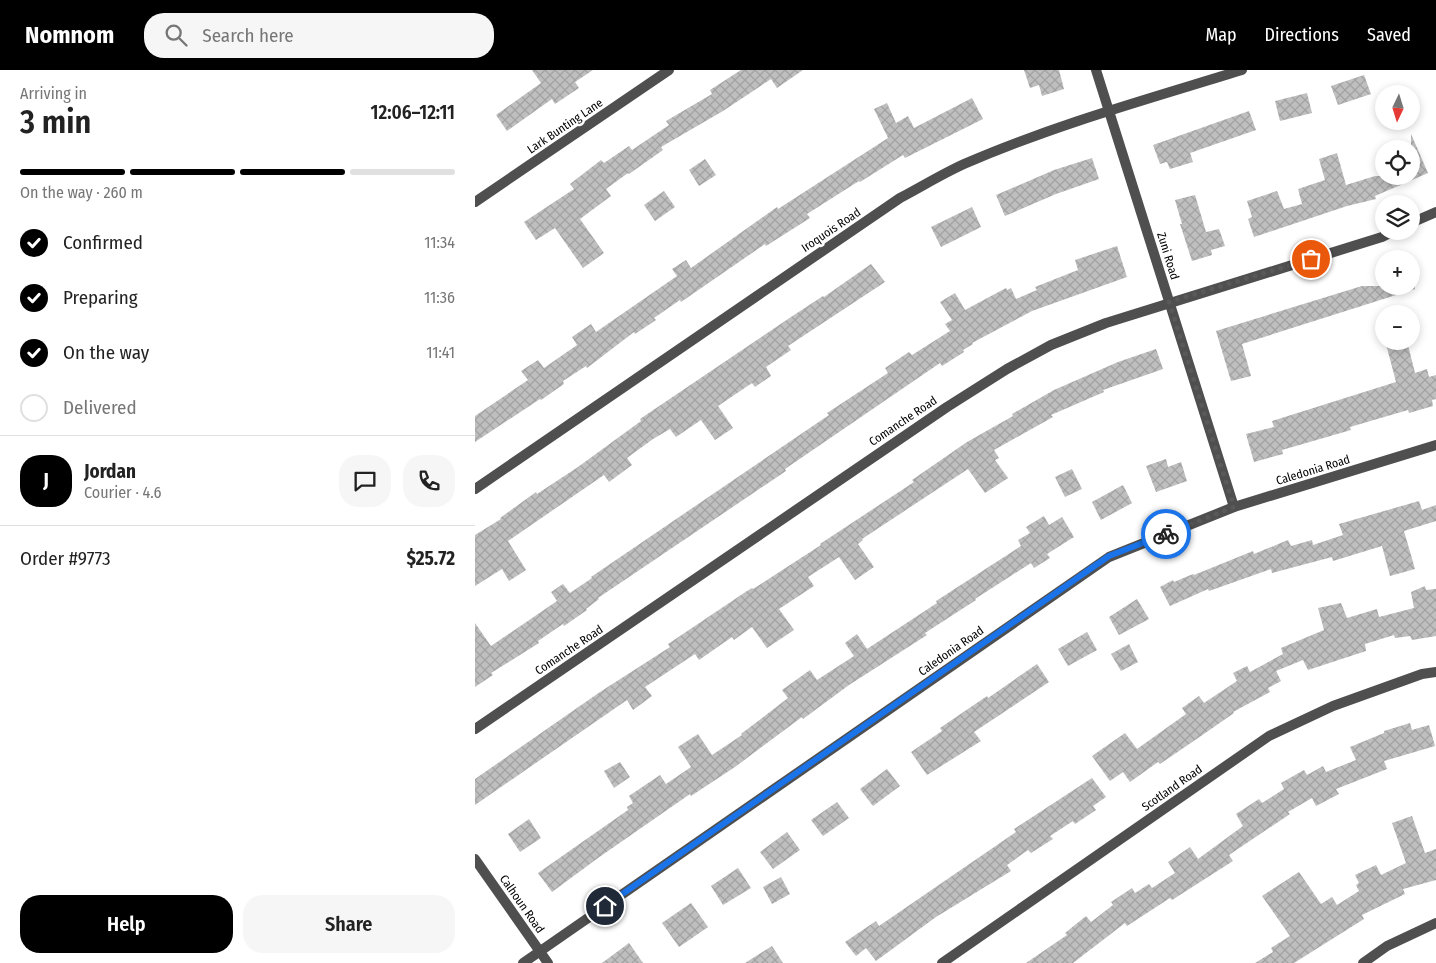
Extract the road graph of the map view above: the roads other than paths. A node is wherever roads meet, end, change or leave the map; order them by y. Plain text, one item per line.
1 (669, 70) edge
2 (1096, 70) edge
3 (1242, 70) edge
4 (1109, 110) junction
5 (475, 202) edge
6 (1436, 212) edge
7 (1420, 219) edge
8 (1375, 239) edge
9 (1169, 302) junction
10 (1436, 445) edge
11 (475, 489) edge
12 (1234, 507) junction
13 (1436, 672) edge
14 (475, 729) edge
15 (475, 859) edge
16 (1436, 923) edge
17 (540, 951) junction
18 (523, 963) edge
19 (548, 963) edge
20 (942, 963) edge
21 (1363, 963) edge

1 - 5 street, Lark Bunting Lane
2 - 4 street, Zuni Road
3 - 4 street, Iroquois Road
4 - 9 street, Zuni Road
4 - 11 street, Iroquois Road
6 - 7 street
8 - 9 street, Comanche Road
9 - 12 street, Zuni Road
9 - 14 street, Comanche Road
10 - 12 street, Caledonia Road
12 - 17 street, Caledonia Road
13 - 20 street, Scotland Road
15 - 17 street, Calhoun Road
16 - 21 street
17 - 18 street, Caledonia Road
17 - 19 street, Calhoun Road

